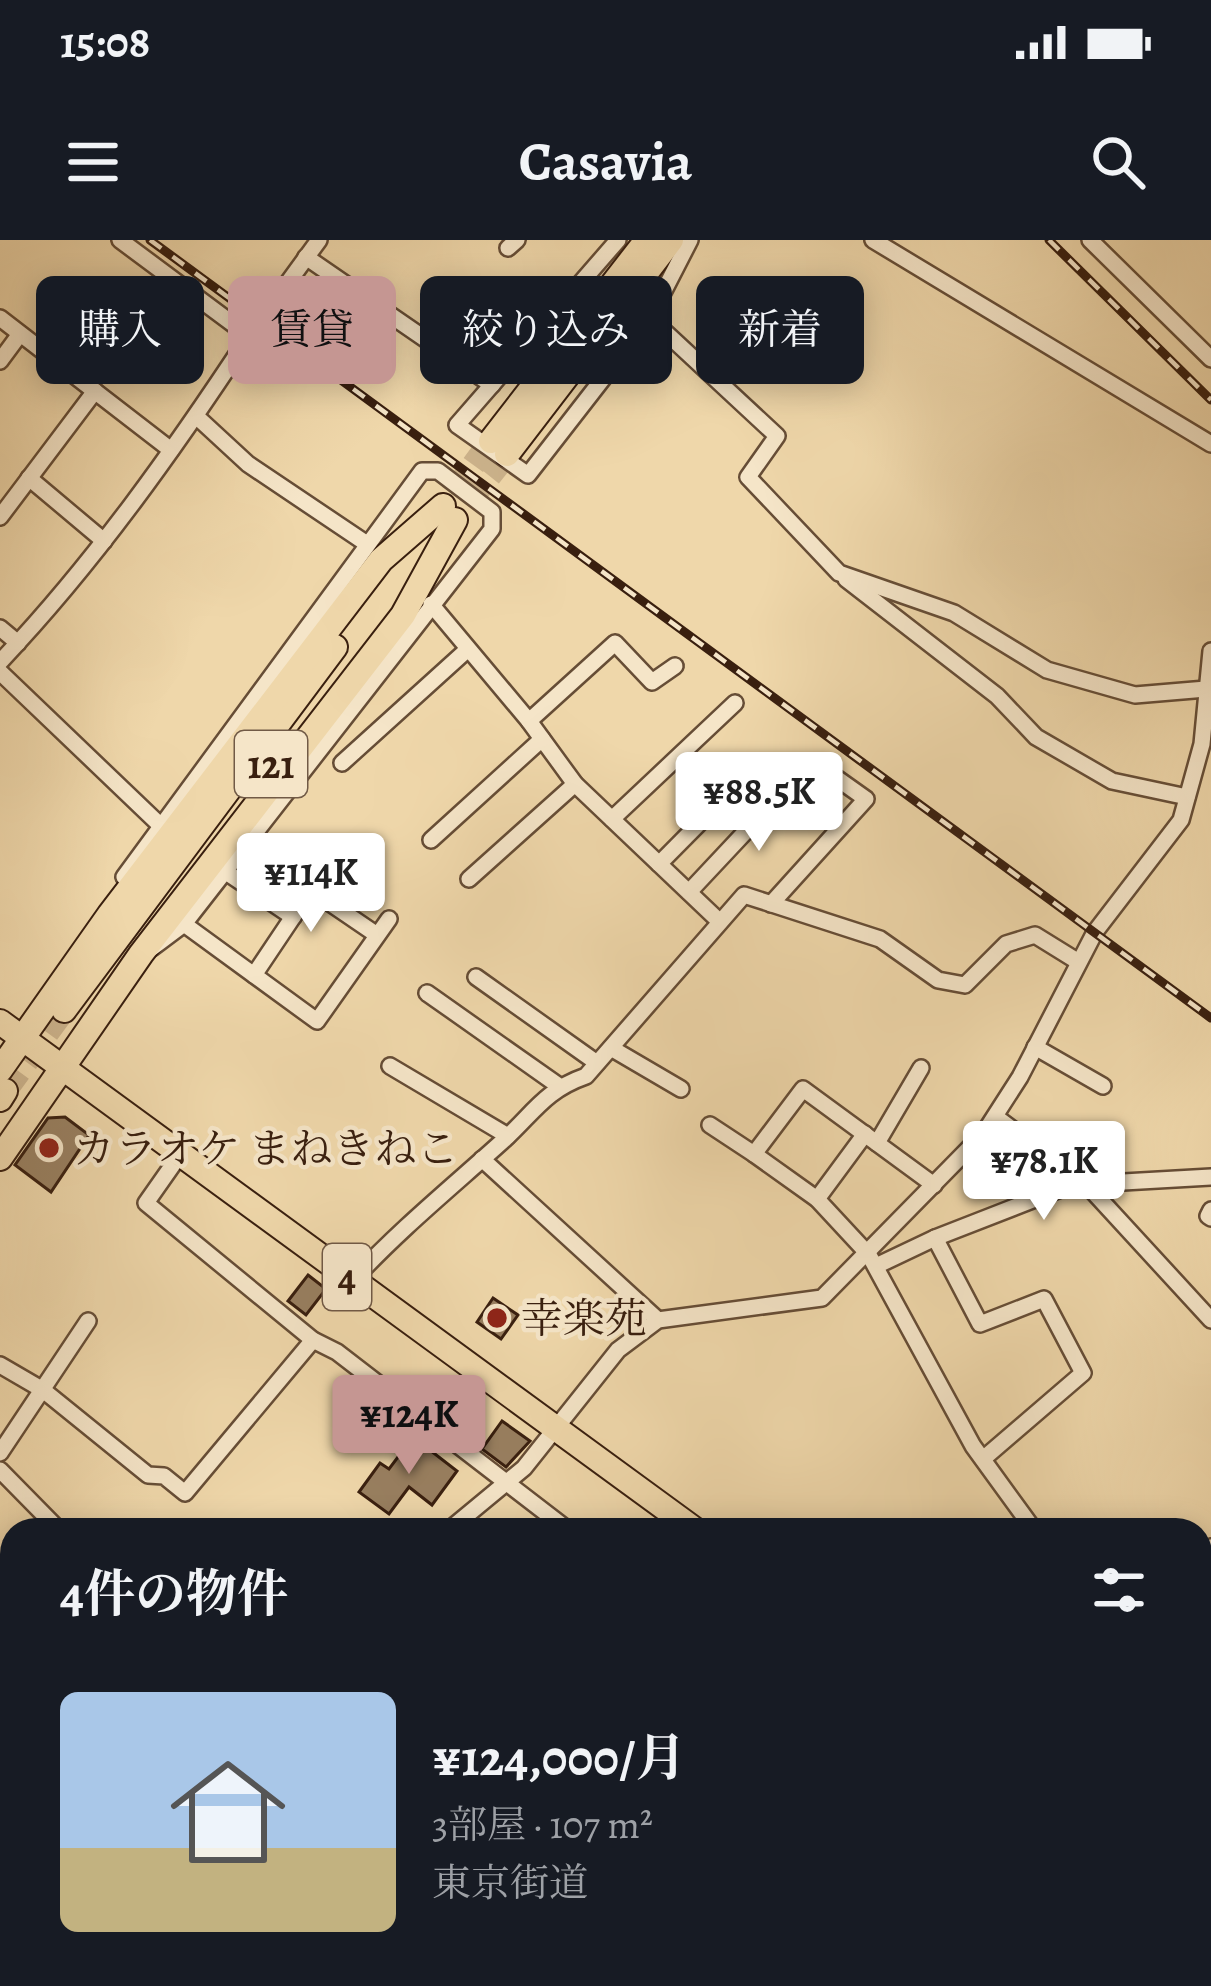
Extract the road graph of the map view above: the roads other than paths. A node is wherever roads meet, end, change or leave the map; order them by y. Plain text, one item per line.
1 (120, 240) edge
2 (319, 240) edge
3 (618, 240) edge
4 (647, 240) edge
5 (671, 240) edge
6 (690, 240) edge
7 (873, 240) edge
8 (1090, 240) edge
9 (306, 257) junction
10 (292, 276) edge
11 (672, 276) edge
12 (0, 318) edge
13 (228, 320) edge
14 (20, 334) junction
15 (672, 338) edge
16 (1211, 359) edge
17 (0, 361) edge
18 (228, 368) edge
19 (599, 384) edge
20 (492, 385) junction
21 (94, 392) junction
22 (196, 416) junction
23 (1211, 444) edge
24 (171, 450) junction
25 (29, 478) junction
26 (454, 506) junction
27 (0, 517) edge
28 (104, 541) junction
29 (367, 544) junction
30 (839, 573) junction
31 (430, 604) junction
32 (0, 628) edge
33 (18, 643) junction
34 (468, 649) junction
35 (1211, 651) edge
36 (0, 662) edge
37 (675, 666) dead end
38 (0, 671) edge
39 (1206, 689) junction
40 (735, 703) dead end
41 (529, 721) junction
42 (542, 739) junction
43 (1207, 745) edge
44 (342, 763) dead end
45 (828, 772) dead end
46 (746, 776) dead end
47 (793, 781) dead end
48 (575, 784) junction
49 (1187, 797) junction
50 (612, 819) junction
51 (161, 826) junction
52 (430, 840) dead end
53 (659, 864) junction
54 (226, 872) junction
55 (469, 879) dead end
56 (689, 892) junction
57 (771, 904) junction
58 (110, 914) junction
59 (293, 916) junction
60 (389, 919) dead end
61 (719, 921) junction
62 (184, 924) junction
63 (377, 935) junction
64 (141, 954) junction
65 (1077, 961) junction
66 (254, 974) junction
67 (476, 977) dead end
68 (427, 994) dead end
69 (69, 1017) tunnel mouth
70 (0, 1022) edge
71 (21, 1038) junction
72 (1035, 1047) junction
73 (611, 1048) junction
74 (597, 1063) junction
75 (390, 1066) dead end
76 (921, 1068) dead end
77 (62, 1069) junction
78 (559, 1086) junction
79 (1103, 1086) dead end
80 (681, 1089) dead end
81 (6, 1090) edge
82 (996, 1117) junction
83 (710, 1125) dead end
84 (0, 1129) edge
85 (508, 1136) junction
86 (871, 1139) junction
87 (754, 1154) junction
88 (179, 1156) junction
89 (0, 1158) edge
90 (482, 1159) junction
91 (1211, 1177) edge
92 (1086, 1184) junction
93 (934, 1185) junction
94 (818, 1199) junction
95 (935, 1238) junction
96 (872, 1260) junction
97 (352, 1281) junction
98 (658, 1320) junction
99 (1211, 1320) edge
100 (88, 1321) dead end
101 (313, 1340) junction
102 (0, 1365) edge
103 (43, 1390) junction
104 (556, 1430) junction
105 (0, 1453) edge
106 (983, 1459) junction
107 (0, 1470) edge
108 (506, 1483) junction
109 (47, 1518) edge
110 (464, 1518) edge
111 (552, 1518) edge
112 (678, 1518) edge
113 (1025, 1518) edge

1 - 13 street
2 - 9 street
3 - 20 street
4 - 5 highway
6 - 11 street
7 - 23 street
8 - 16 street
9 - 10 street
9 - 20 street
12 - 14 street
14 - 17 street
14 - 21 street
15 - 30 street
18 - 22 street
19 - 20 street
21 - 24 street
21 - 25 street
22 - 24 street
22 - 29 street
24 - 28 street
25 - 27 street
25 - 28 street
26 - 58 highway, 121
26 - 64 highway, 121
26 - 69 highway, 121
28 - 33 street
29 - 31 street
29 - 51 street
30 - 39 street
30 - 49 street
31 - 34 street
31 - 54 street
32 - 33 street
33 - 36 street
34 - 41 street
34 - 44 street
35 - 39 street
37 - 41 street
38 - 51 street
39 - 43 street
40 - 50 street
41 - 42 street
42 - 48 street
42 - 52 street
43 - 49 street
45 - 57 street
46 - 53 street
47 - 56 street
48 - 50 street
48 - 55 street
49 - 65 street
50 - 53 street
51 - 58 street
53 - 56 street
54 - 59 street
54 - 62 street
56 - 61 street
57 - 61 street
57 - 65 street
58 - 71 highway, 121
59 - 63 street
59 - 66 street
60 - 63 street
61 - 73 street
62 - 64 street
62 - 66 street
63 - 66 street
64 - 77 highway, 121
65 - 72 street
67 - 74 street
68 - 78 street
70 - 71 highway, 4
71 - 77 highway, 4
71 - 81 highway, 121
72 - 79 street
72 - 82 street
73 - 74 street
73 - 80 street
74 - 78 street
75 - 85 street
76 - 86 street
77 - 88 highway, 4
77 - 89 highway, 121
78 - 85 street
81 - 84 highway, 121
82 - 92 street
82 - 93 street
83 - 87 street
85 - 90 street
86 - 87 street
86 - 93 street
86 - 94 street
87 - 94 street
88 - 97 highway, 4
88 - 101 street
90 - 97 street
90 - 98 street
91 - 92 street
92 - 95 street
92 - 99 street
93 - 96 street
94 - 96 street
95 - 96 street
95 - 106 street
96 - 98 street
96 - 106 street
97 - 104 highway, 4
98 - 104 street
100 - 103 street
101 - 103 street
101 - 108 street
102 - 103 street
103 - 105 street
104 - 108 street
104 - 112 highway, 4
106 - 113 street
107 - 109 street
108 - 110 street
108 - 111 street

